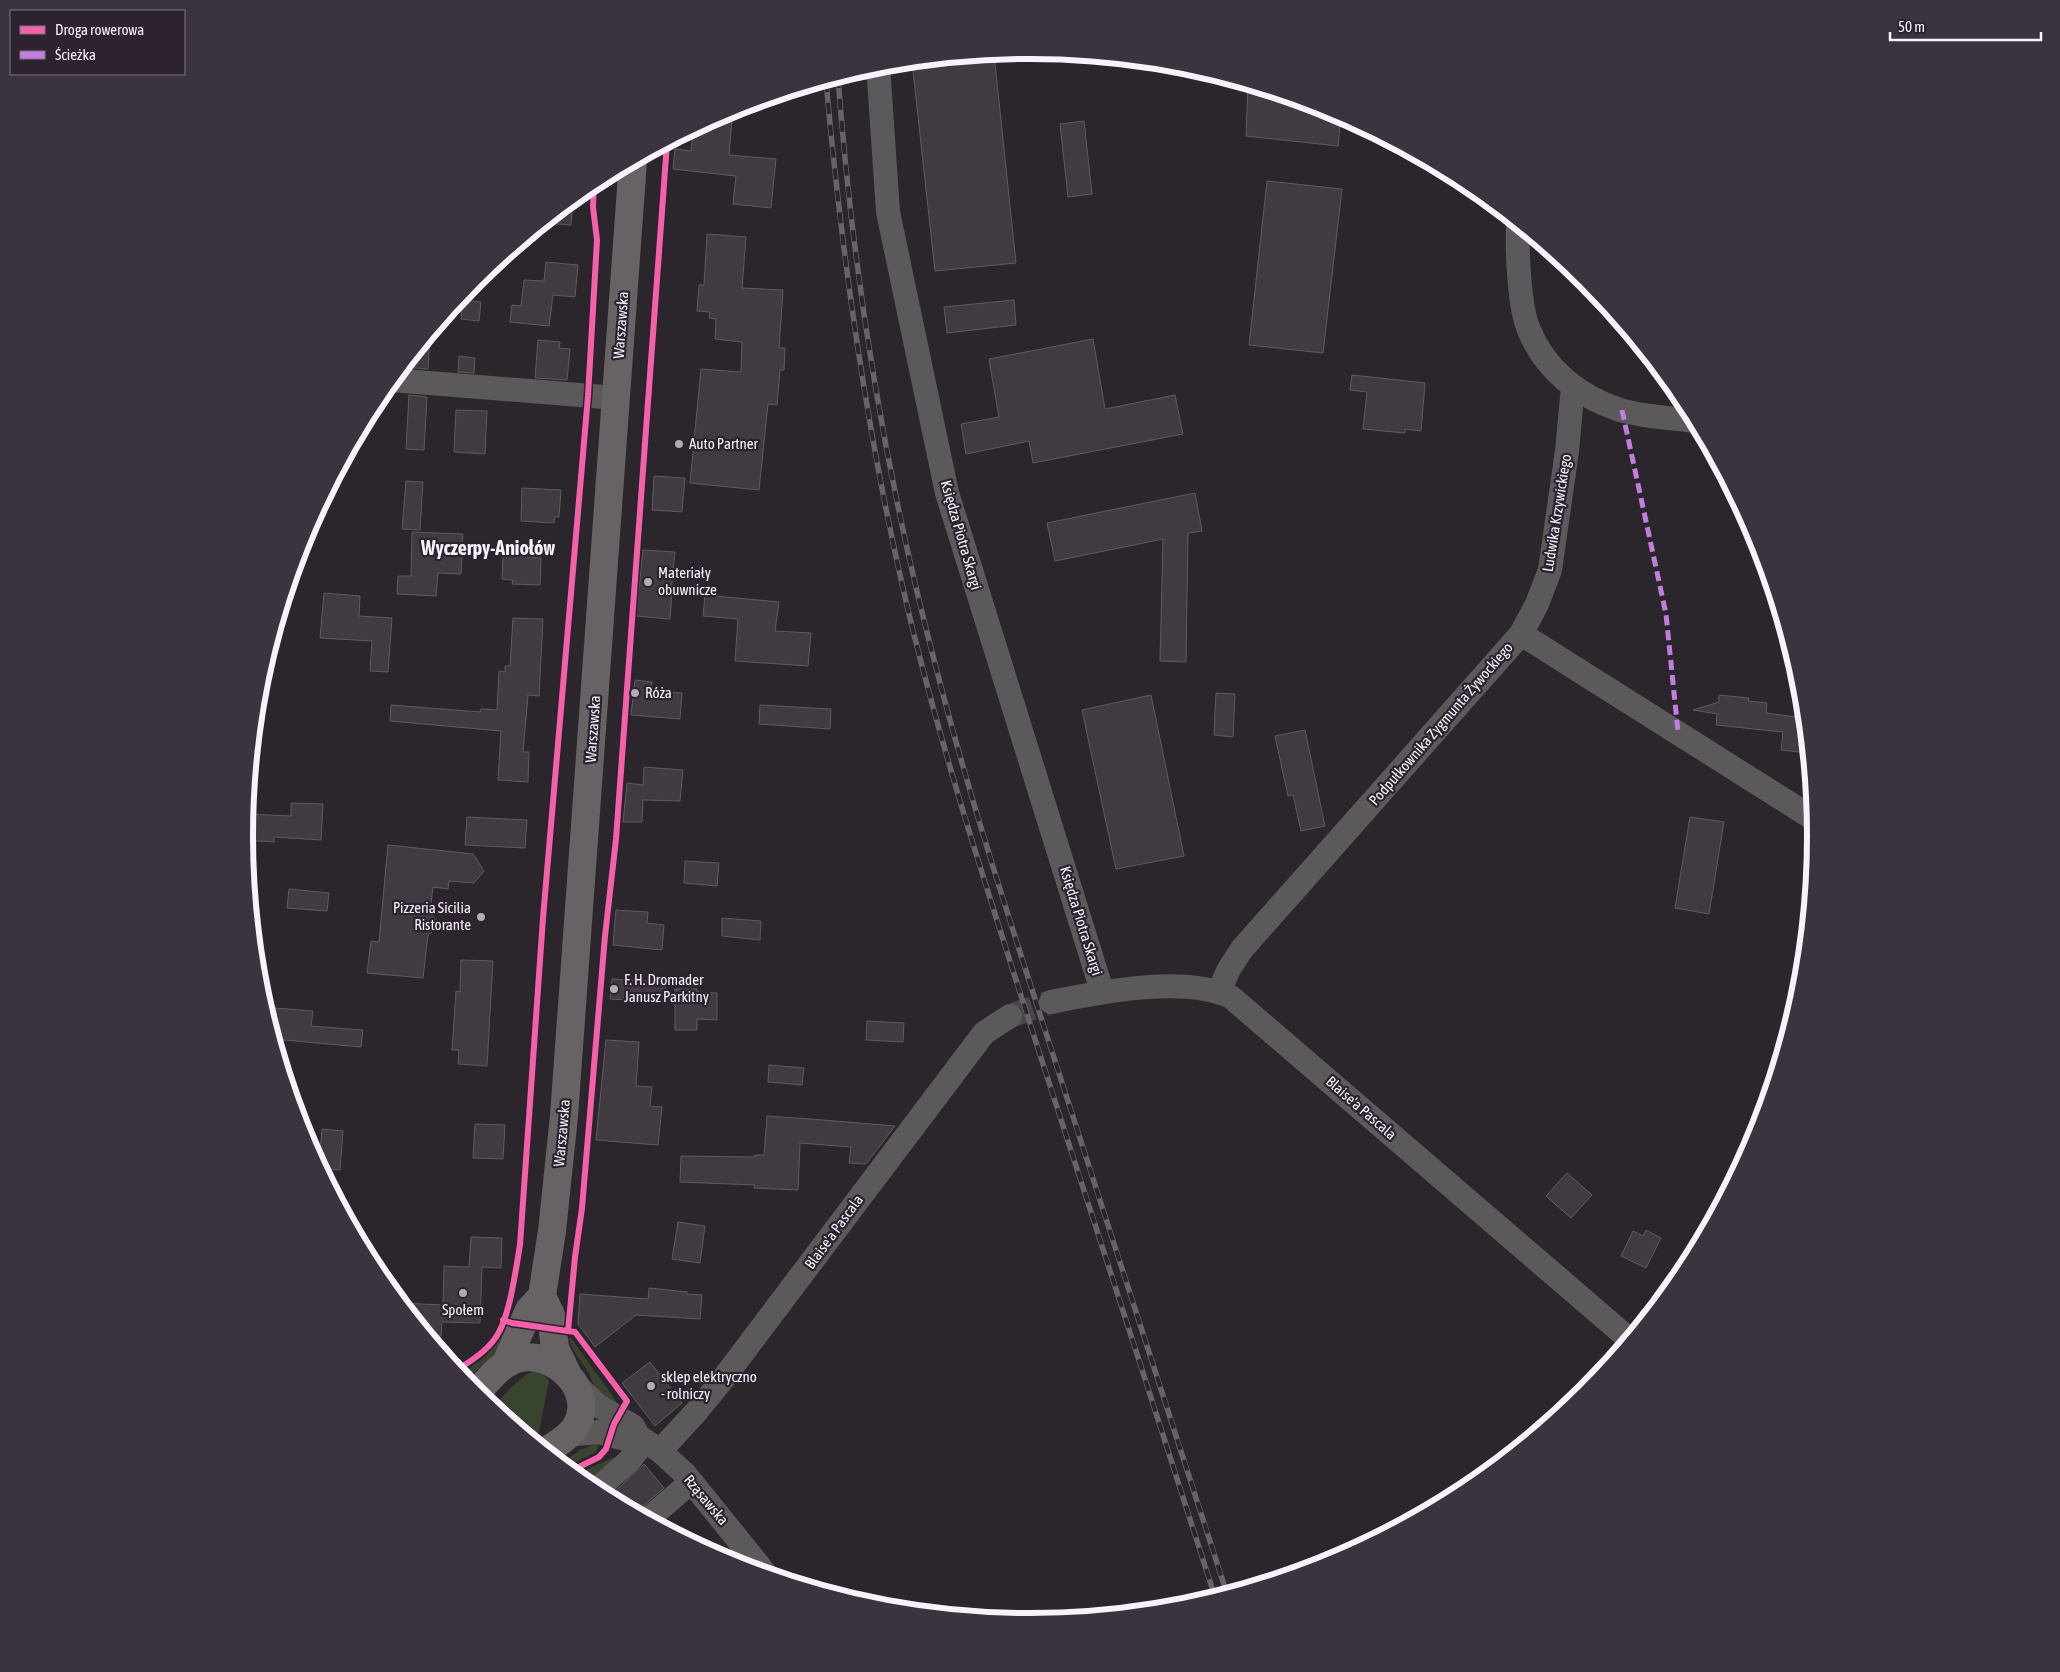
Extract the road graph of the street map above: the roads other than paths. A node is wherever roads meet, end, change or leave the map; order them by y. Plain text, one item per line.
1 (879, 74) edge
2 (633, 168) edge
3 (1518, 232) edge
4 (400, 381) edge
5 (1573, 388) junction
6 (617, 398) junction
7 (1686, 420) edge
8 (1521, 634) junction
9 (1807, 815) edge
10 (1102, 991) junction
11 (1219, 991) junction
12 (1051, 1002) tunnel mouth
13 (1010, 1016) tunnel mouth
14 (542, 1296) junction
15 (1625, 1335) edge
16 (506, 1363) junction
17 (571, 1378) junction
18 (480, 1386) edge
19 (557, 1443) edge
20 (648, 1443) junction
21 (691, 1482) junction
22 (603, 1485) edge
23 (652, 1515) edge
24 (757, 1563) edge

1 - 10 street, Księdza Piotra Skargi
2 - 6 main road, Warszawska
3 - 5 street
4 - 6 street
5 - 7 street
5 - 8 street, Ludwika Krzywickiego
6 - 14 main road, Warszawska
8 - 9 street, Podpułkownika Zygmunta Żywockiego
8 - 11 street, Podpułkownika Zygmunta Żywockiego
10 - 11 street, Blaise'a Pascala
10 - 12 street, Blaise'a Pascala
11 - 15 street, Blaise'a Pascala
13 - 20 street, Blaise'a Pascala
14 - 16 main road, Warszawska
14 - 17 main road
16 - 17 main road
16 - 18 main road
17 - 19 main road
17 - 20 street, Rząsawska
19 - 20 street
20 - 21 street, Rząsawska
20 - 22 street, Blaise'a Pascala
21 - 23 street
21 - 24 street, Rząsawska

